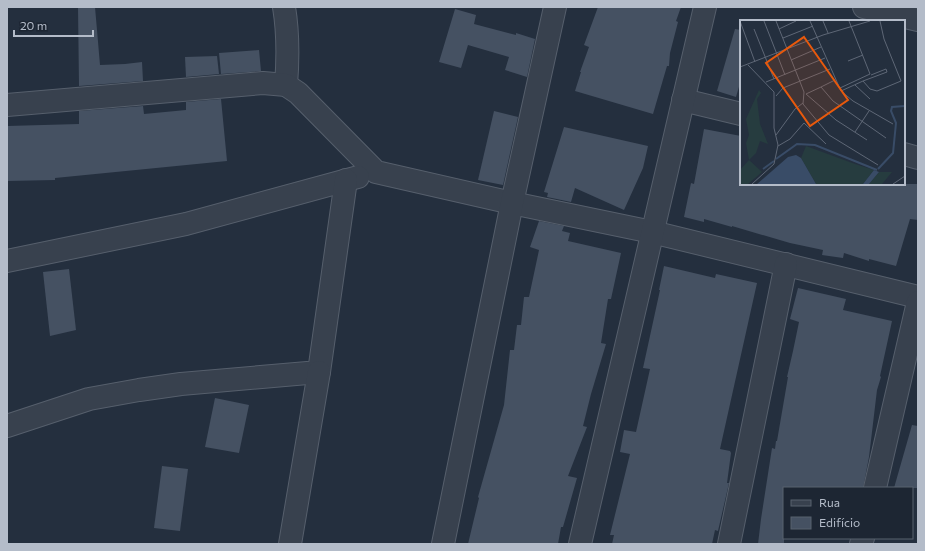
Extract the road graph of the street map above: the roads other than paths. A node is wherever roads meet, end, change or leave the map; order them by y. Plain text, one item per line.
1 (284, 7) edge
2 (555, 7) edge
3 (705, 7) edge
4 (864, 7) edge
5 (918, 20) edge
6 (286, 85) junction
7 (683, 100) junction
8 (7, 105) edge
9 (740, 114) edge
10 (905, 154) edge
11 (918, 158) edge
12 (376, 172) junction
13 (346, 180) junction
14 (512, 203) junction
15 (652, 232) junction
16 (7, 261) edge
17 (786, 264) junction
18 (918, 296) edge
19 (918, 302) edge
20 (319, 372) junction
21 (7, 426) edge
22 (874, 487) edge
23 (290, 544) edge
24 (443, 544) edge
25 (580, 544) edge
26 (729, 544) edge

1 - 6 street
2 - 14 street
3 - 7 street
4 - 5 street
6 - 8 street
6 - 12 street
7 - 9 street
7 - 15 street
10 - 11 street
12 - 13 street
12 - 14 street
13 - 16 street
13 - 20 street
14 - 15 street
14 - 24 street
15 - 17 street
15 - 25 street
17 - 18 street
17 - 26 street
19 - 22 street
20 - 21 street
20 - 23 street

